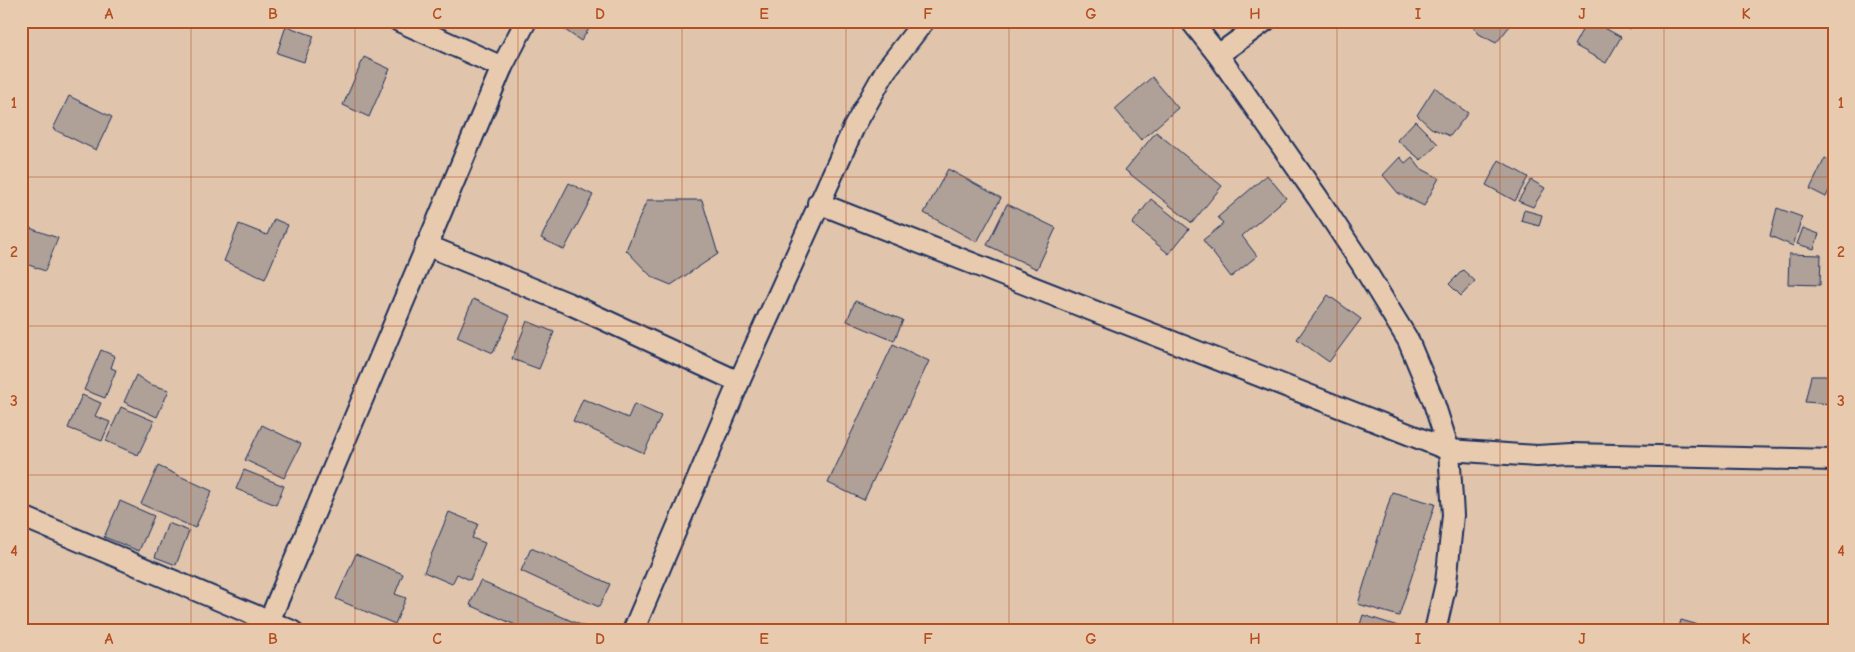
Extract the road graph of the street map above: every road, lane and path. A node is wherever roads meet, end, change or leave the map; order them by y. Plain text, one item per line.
1 (399, 21) edge
2 (526, 21) edge
3 (924, 21) edge
4 (1191, 21) edge
5 (1264, 21) edge
6 (1218, 55) junction
7 (502, 67) junction
8 (818, 203) junction
9 (426, 245) junction
10 (739, 382) junction
11 (1450, 450) junction
12 (1834, 460) edge
13 (21, 516) edge
14 (267, 626) edge
15 (292, 631) edge
16 (633, 631) edge
17 (1435, 631) edge

1 - 7 street
2 - 7 street
3 - 8 street
4 - 6 street
5 - 6 street
6 - 11 street
7 - 9 street
8 - 10 street
8 - 11 street
9 - 10 street
9 - 14 street
10 - 16 street
11 - 12 street
11 - 17 street
13 - 14 street
14 - 15 street

